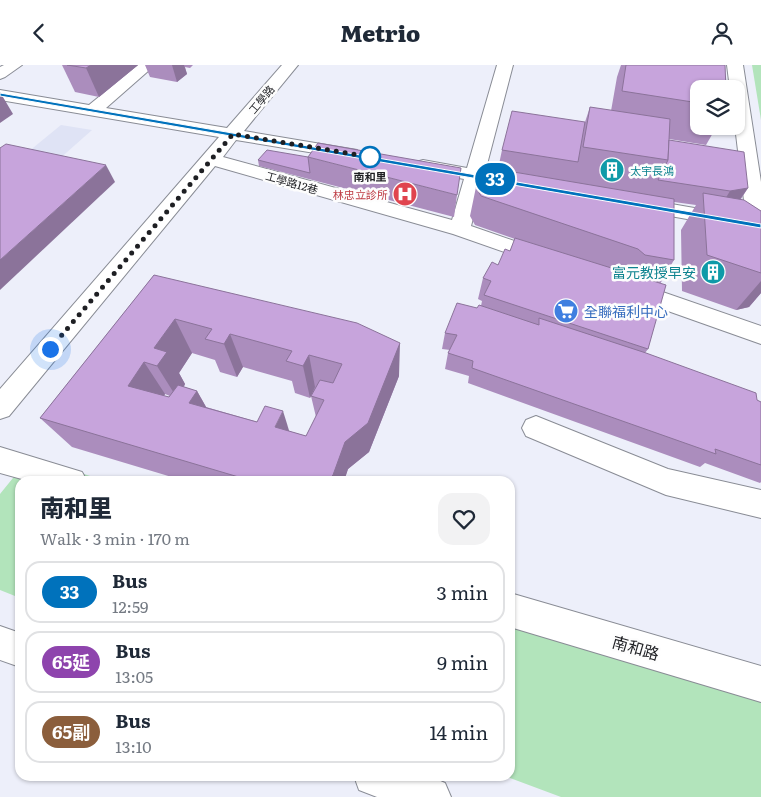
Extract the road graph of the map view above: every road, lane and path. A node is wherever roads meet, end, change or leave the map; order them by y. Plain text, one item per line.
1 (14, 65) edge
2 (147, 65) edge
3 (290, 65) edge
4 (505, 65) edge
5 (735, 65) edge
6 (0, 74) edge
7 (0, 95) edge
8 (93, 110) junction
9 (233, 134) junction
10 (369, 157) edge
11 (211, 159) junction
12 (407, 164) edge
13 (475, 175) junction
14 (534, 186) edge
15 (621, 201) edge
16 (759, 226) edge
17 (460, 229) junction
18 (761, 250) edge
19 (563, 266) edge
20 (610, 282) edge
21 (761, 335) edge
22 (0, 408) edge
23 (536, 428) dead end
24 (0, 460) edge
25 (55, 476) edge
26 (761, 504) edge
27 (515, 611) edge
28 (0, 643) edge
29 (15, 649) edge
30 (761, 684) edge
31 (387, 781) edge
32 (431, 797) edge

1 - 6 street
2 - 8 street
3 - 9 street, 工學路
4 - 13 street
5 - 16 street
7 - 8 street
8 - 9 street
9 - 10 street
9 - 11 street, 工學路
11 - 17 street, 工學路12巷
11 - 22 street, 工學路
12 - 13 street
13 - 14 street
13 - 17 street
15 - 16 street
16 - 18 street
17 - 19 street, 工學路12巷
20 - 21 street
23 - 26 street
24 - 25 street
27 - 30 street, 南和路
28 - 29 street
31 - 32 street

